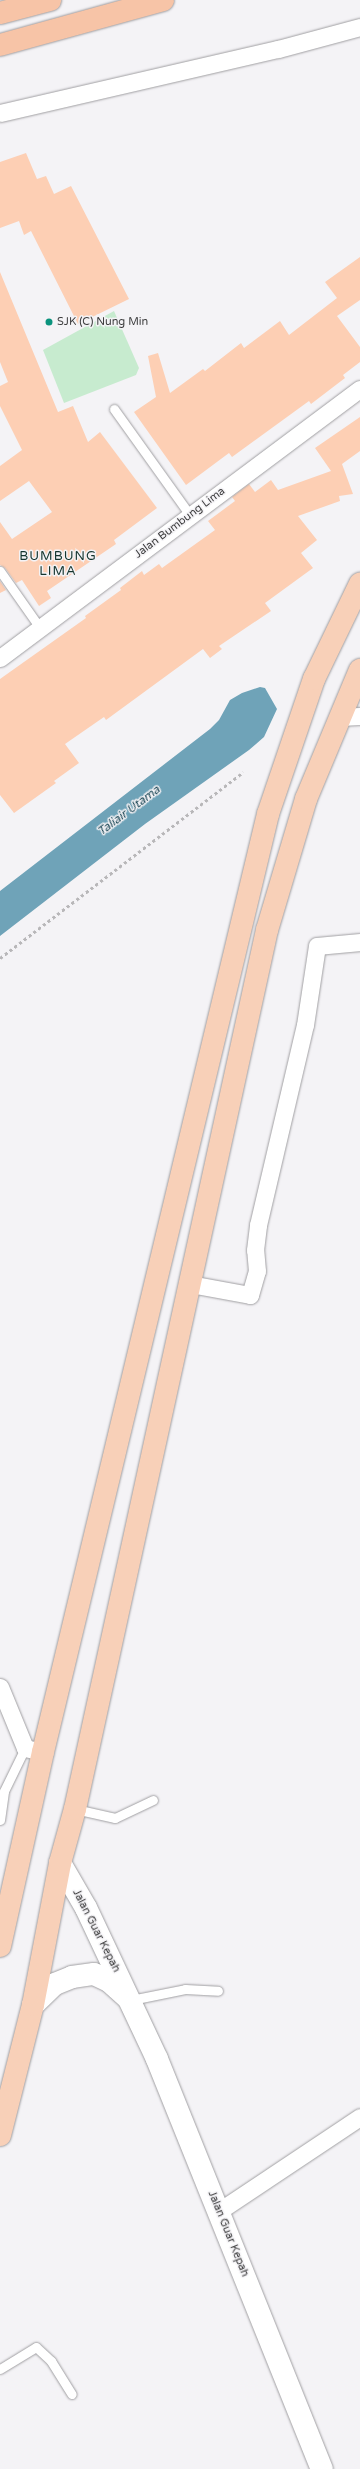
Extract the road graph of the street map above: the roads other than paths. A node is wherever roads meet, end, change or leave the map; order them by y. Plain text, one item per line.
1 (50, 0) edge
2 (163, 0) edge
3 (0, 13) edge
4 (360, 27) edge
5 (0, 45) edge
6 (0, 113) edge
7 (360, 389) edge
8 (114, 408) dead end
9 (190, 515) junction
10 (0, 571) edge
11 (360, 584) edge
12 (40, 628) junction
13 (0, 658) edge
14 (360, 670) edge
15 (349, 712) edge
16 (360, 942) edge
17 (198, 1285) junction
18 (0, 1687) edge
19 (34, 1750) junction
20 (153, 1800) dead end
21 (75, 1809) junction
22 (0, 1820) edge
23 (60, 1863) junction
24 (0, 1946) edge
25 (218, 1990) dead end
26 (131, 2000) junction
27 (33, 2005) junction
28 (360, 2117) edge
29 (0, 2135) edge
30 (219, 2211) junction
31 (0, 2369) edge
32 (72, 2394) dead end
33 (322, 2469) edge

1 - 3 highway
2 - 5 highway
4 - 6 street
7 - 9 street, Jalan Bumbung Lima
8 - 9 lane
9 - 12 street, Jalan Bumbung Lima
10 - 12 lane
11 - 19 highway
12 - 13 street, Jalan Bumbung Lima
14 - 15 highway
15 - 17 highway
16 - 17 street
17 - 21 highway
18 - 19 street
19 - 22 lane
19 - 24 highway
20 - 21 lane
21 - 23 highway
23 - 26 main road, Jalan Guar Kepah
23 - 27 highway
25 - 26 lane
26 - 27 main road, Jalan Guar Kepah
26 - 30 main road, Jalan Guar Kepah
27 - 29 highway
28 - 30 street
30 - 33 main road, Jalan Guar Kepah
31 - 32 lane

